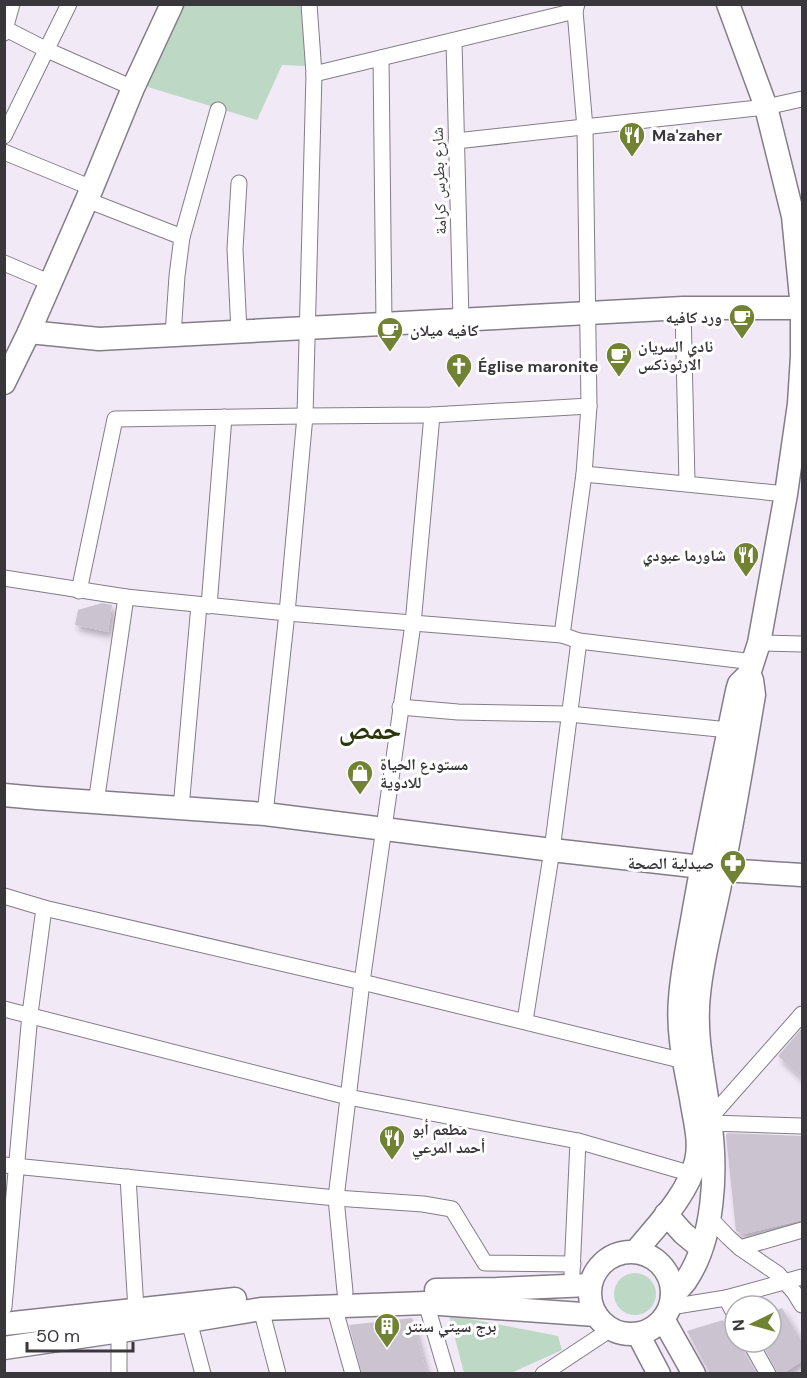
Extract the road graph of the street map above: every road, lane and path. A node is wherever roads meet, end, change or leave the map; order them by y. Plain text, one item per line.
1 (12, 4) edge
2 (69, 4) edge
3 (172, 4) edge
4 (309, 4) edge
5 (728, 4) edge
6 (576, 8) edge
7 (5, 30) edge
8 (454, 41) junction
9 (47, 50) junction
10 (381, 58) junction
11 (314, 74) junction
12 (133, 88) junction
13 (802, 99) edge
14 (766, 107) junction
15 (218, 110) dead end
16 (585, 128) junction
17 (4, 136) edge
18 (456, 141) junction
19 (4, 152) edge
20 (239, 183) dead end
21 (90, 194) junction
22 (182, 237) junction
23 (4, 263) edge
24 (51, 283) junction
25 (683, 308) junction
26 (802, 308) edge
27 (587, 313) junction
28 (461, 320) junction
29 (384, 324) junction
30 (306, 328) junction
31 (29, 332) junction
32 (239, 332) junction
33 (173, 335) junction
34 (10, 358) edge
35 (4, 383) edge
36 (589, 406) junction
37 (432, 415) junction
38 (305, 416) junction
39 (224, 417) junction
40 (584, 474) junction
41 (687, 483) junction
42 (786, 494) junction
43 (4, 578) edge
44 (79, 591) junction
45 (126, 597) junction
46 (204, 605) junction
47 (287, 614) junction
48 (413, 624) junction
49 (562, 635) junction
50 (579, 641) junction
51 (802, 644) edge
52 (754, 659) junction
53 (400, 707) junction
54 (569, 714) junction
55 (729, 730) junction
56 (4, 795) edge
57 (96, 802) junction
58 (181, 808) junction
59 (265, 814) junction
60 (384, 830) junction
61 (552, 850) junction
62 (712, 868) junction
63 (802, 874) edge
64 (4, 896) edge
65 (44, 909) junction
66 (362, 982) junction
67 (4, 1008) edge
68 (30, 1014) junction
69 (802, 1014) edge
70 (525, 1021) junction
71 (684, 1060) junction
72 (348, 1097) junction
73 (711, 1121) junction
74 (802, 1126) edge
75 (578, 1141) junction
76 (10, 1166) edge
77 (692, 1174) junction
78 (128, 1178) junction
79 (336, 1198) junction
80 (666, 1214) junction
81 (709, 1217) junction
82 (802, 1230) edge
83 (701, 1248) junction
84 (740, 1248) junction
85 (636, 1251) junction
86 (802, 1277) edge
87 (578, 1278) junction
88 (786, 1282) junction
89 (741, 1294) edge
90 (723, 1298) edge
91 (340, 1299) junction
92 (426, 1303) junction
93 (802, 1305) edge
94 (4, 1307) edge
95 (668, 1307) junction
96 (261, 1309) junction
97 (136, 1310) junction
98 (189, 1321) junction
99 (603, 1322) junction
100 (4, 1324) edge
101 (119, 1331) junction
102 (638, 1334) junction
103 (4, 1348) edge
104 (757, 1354) edge
105 (119, 1374) edge
106 (203, 1374) edge
107 (278, 1374) edge
108 (353, 1374) edge
109 (447, 1374) edge
110 (543, 1374) edge
111 (658, 1374) edge
112 (694, 1374) edge
113 (768, 1374) edge

1 - 7 street
2 - 9 street
3 - 12 main road
4 - 11 street
5 - 14 main road
6 - 8 street
6 - 16 street
7 - 9 street
8 - 10 street
8 - 18 street, شارع بطرس كرامة
9 - 12 street
9 - 17 street
10 - 11 street
10 - 29 street
11 - 30 street
12 - 21 main road
13 - 14 street
14 - 16 street
14 - 26 main road
15 - 22 street
16 - 18 street
16 - 27 street
18 - 28 street, شارع بطرس كرامة
19 - 21 street
20 - 32 street
21 - 22 street
21 - 24 main road
22 - 33 street
23 - 24 street
24 - 31 main road
25 - 26 main road
25 - 27 main road
25 - 41 street
26 - 42 main road
27 - 28 main road
27 - 36 street
28 - 29 main road
29 - 30 main road
30 - 32 main road
30 - 38 street
31 - 33 main road
31 - 34 main road
32 - 33 main road
34 - 35 main road
36 - 37 street
36 - 40 street
37 - 38 street
37 - 48 street
38 - 39 street
38 - 47 street
39 - 44 street
39 - 46 street
40 - 41 street
40 - 49 street
41 - 42 street
42 - 52 main road
43 - 44 street
44 - 45 street
45 - 46 street
45 - 57 street
46 - 47 street
46 - 58 street
47 - 48 street
47 - 59 street
48 - 49 street
48 - 53 street
49 - 50 street
50 - 52 street
50 - 54 street
51 - 52 street
52 - 55 main road
52 - 62 main road
53 - 54 street
53 - 60 street
54 - 55 street
54 - 61 street
55 - 62 main road
56 - 57 main road
57 - 58 main road
58 - 59 main road
59 - 60 main road
60 - 61 main road
60 - 66 street
61 - 62 main road
61 - 70 street
62 - 63 main road
62 - 71 main road
62 - 73 main road
64 - 65 street
65 - 66 street
65 - 68 street
66 - 70 street
66 - 72 street
67 - 68 street
68 - 72 street
68 - 76 street
69 - 73 street
70 - 71 street
71 - 77 main road
72 - 75 street
72 - 79 street
73 - 74 street
73 - 81 main road
75 - 77 street
75 - 87 street
76 - 78 street
76 - 94 street
77 - 80 main road
78 - 79 street
78 - 97 street
79 - 87 street
79 - 91 street
80 - 83 main road
80 - 85 main road
81 - 83 main road
81 - 84 street
82 - 84 street
83 - 95 main road
84 - 88 street
85 - 87 main road
85 - 95 main road
86 - 88 street
87 - 91 main road
87 - 99 main road
88 - 89 street
88 - 93 street
90 - 95 street
91 - 92 main road
91 - 96 main road
91 - 97 main road
91 - 108 street
92 - 99 main road
92 - 109 street
95 - 102 main road
95 - 112 main road
96 - 98 main road
96 - 107 street
97 - 100 main road
98 - 101 main road
98 - 106 street
99 - 102 main road
99 - 110 street
101 - 103 main road
101 - 105 street
102 - 111 main road
104 - 113 street

